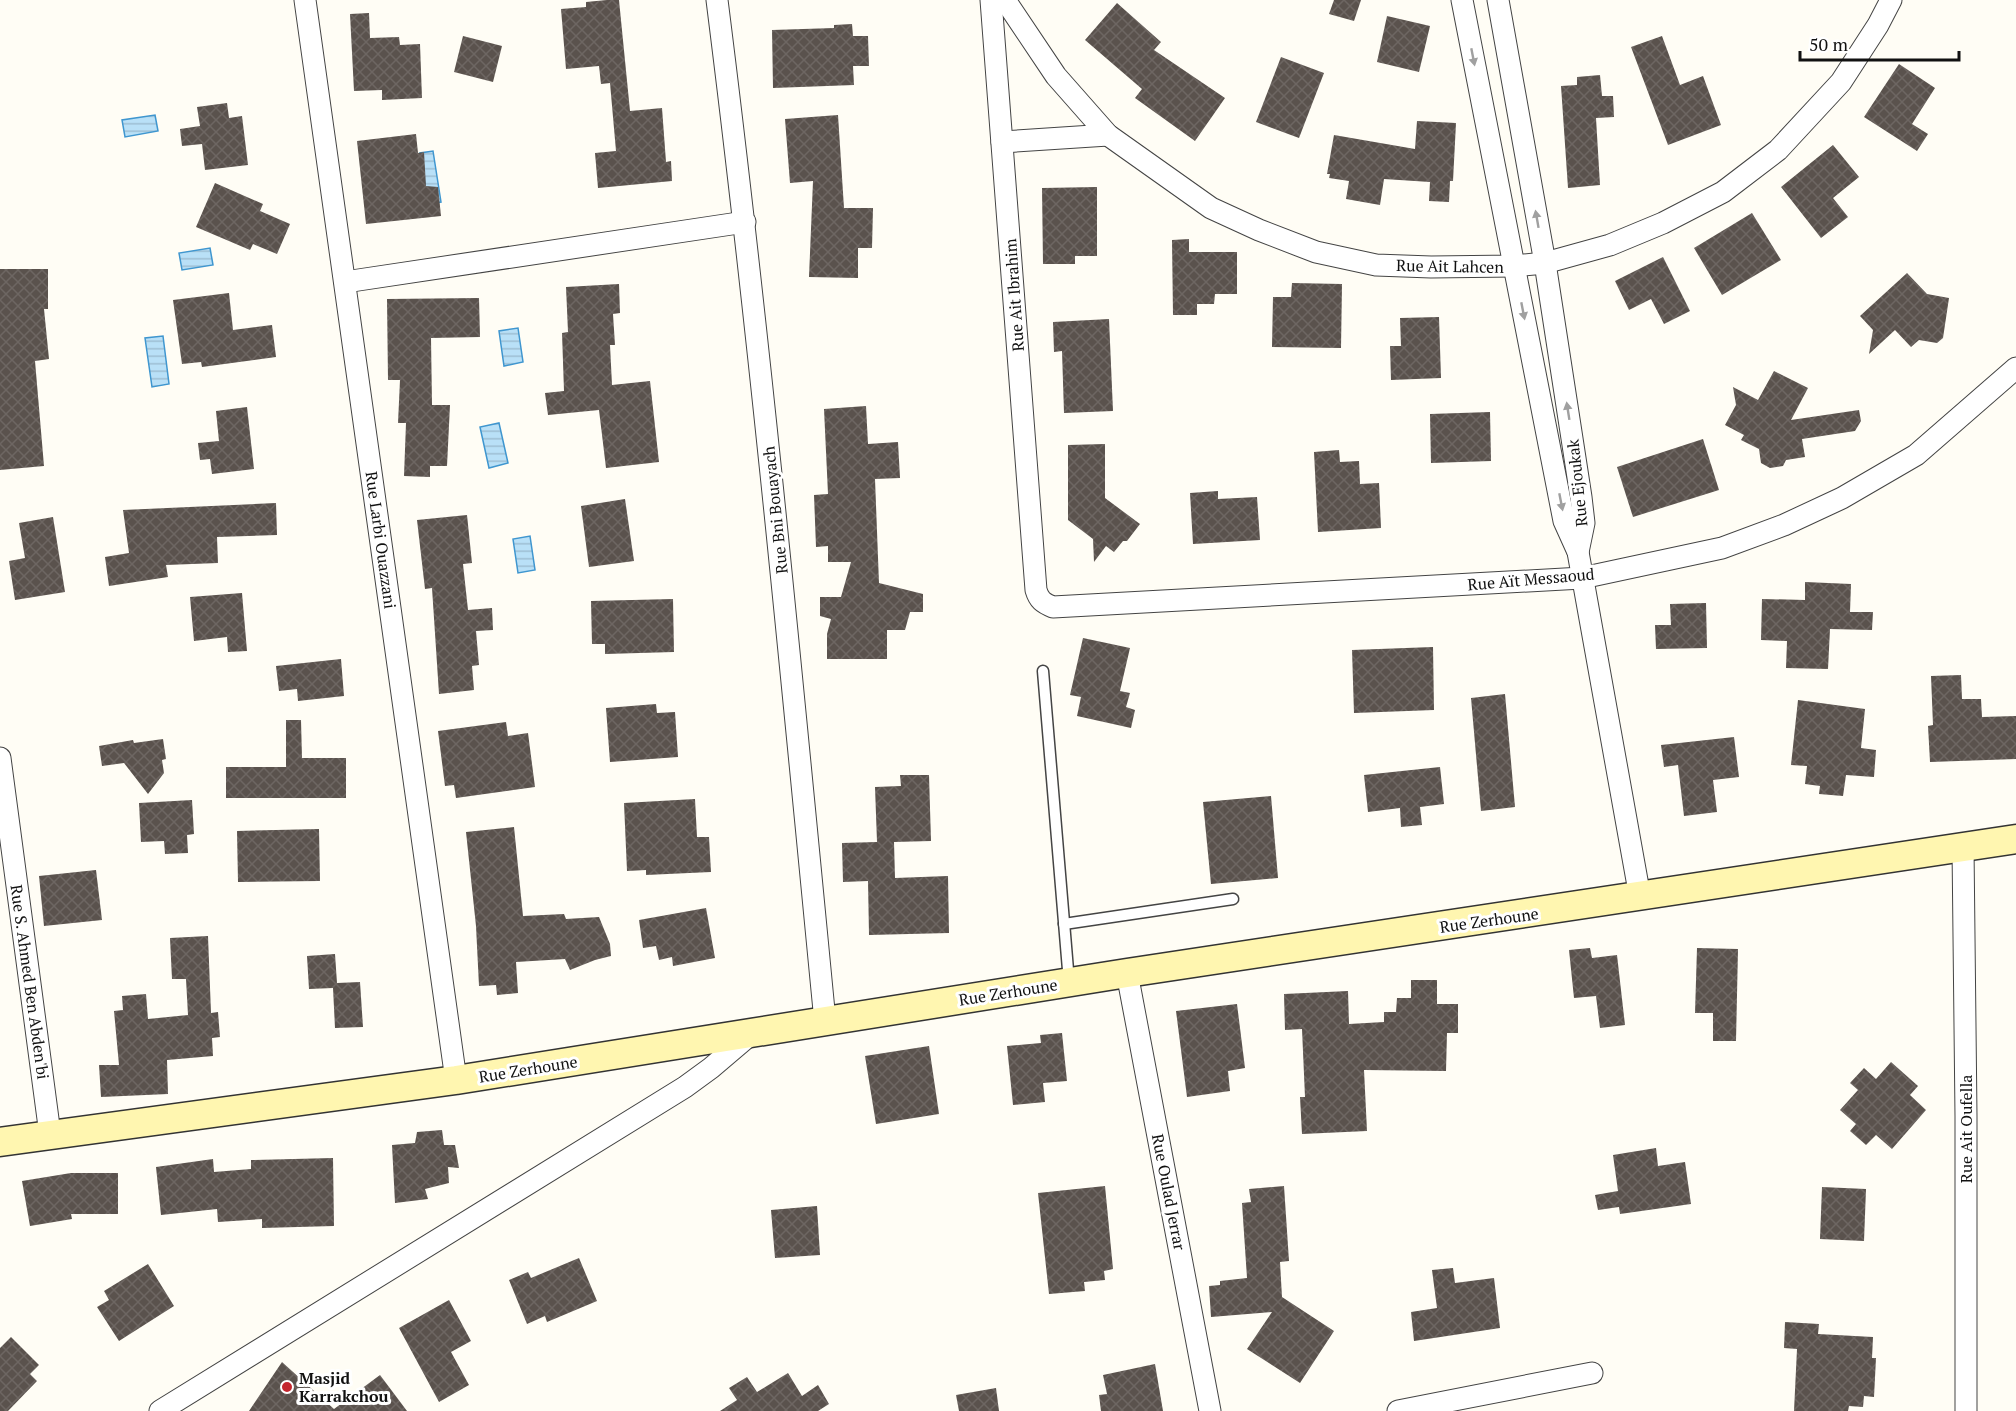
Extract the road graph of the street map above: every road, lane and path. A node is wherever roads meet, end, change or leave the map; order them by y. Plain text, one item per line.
1 (305, 0) edge
2 (717, 0) edge
3 (991, 0) edge
4 (1005, 0) edge
5 (1462, 0) edge
6 (1498, 0) edge
7 (1891, 0) edge
8 (1107, 135) junction
9 (1002, 142) junction
10 (745, 222) junction
11 (1545, 263) junction
12 (1514, 266) junction
13 (345, 282) junction
14 (2016, 368) edge
15 (1578, 552) junction
16 (1582, 578) junction
17 (1036, 590) joint
18 (1043, 670) dead end
19 (0, 758) edge
20 (2016, 840) edge
21 (1963, 847) junction
22 (1640, 897) junction
23 (1233, 899) dead end
24 (1064, 924) junction
25 (1127, 973) junction
26 (1069, 982) junction
27 (825, 1021) junction
28 (751, 1034) junction
29 (456, 1080) junction
30 (50, 1134) junction
31 (0, 1142) edge
32 (1592, 1373) dead end
33 (160, 1411) edge
34 (1210, 1411) edge
35 (1398, 1411) edge
36 (1966, 1411) edge

1 - 13 street, Rue Larbi Ouazzani
2 - 10 street, Rue Bni Bouayach
3 - 9 street, Rue Ait Ibrahim
4 - 8 street, Rue Ait Lahcen
5 -> 12 street, Rue Ejoukak
11 -> 6 street, Rue Ejoukak
7 - 11 street, Rue Ait Lahcen
8 - 9 street
8 - 12 street, Rue Ait Lahcen
9 - 17 street, Rue Ait Ibrahim
10 - 13 street
10 - 27 street, Rue Bni Bouayach
11 - 12 street, Rue Ait Lahcen
15 -> 11 street, Rue Ejoukak
12 -> 15 street, Rue Ejoukak
13 - 29 street, Rue Larbi Ouazzani
14 - 16 street, Rue Aït Messaoud
15 - 16 street
16 - 17 street, Rue Aït Messaoud
16 - 22 street
18 - 24 lane
19 - 30 street, Rue S. Ahmed Ben Abden'bi
20 - 21 street, Rue Zerhoune
21 - 22 street, Rue Zerhoune
21 - 36 street, Rue Ait Oufella
22 - 25 street, Rue Zerhoune
23 - 24 lane
24 - 26 lane
25 - 26 street, Rue Zerhoune
25 - 34 street, Rue Oulad Jerrar
26 - 27 street, Rue Zerhoune
27 - 28 street, Rue Zerhoune
28 - 29 street, Rue Zerhoune
28 - 33 street
29 - 30 street, Rue Zerhoune
30 - 31 street, Rue Zerhoune
32 - 35 street

